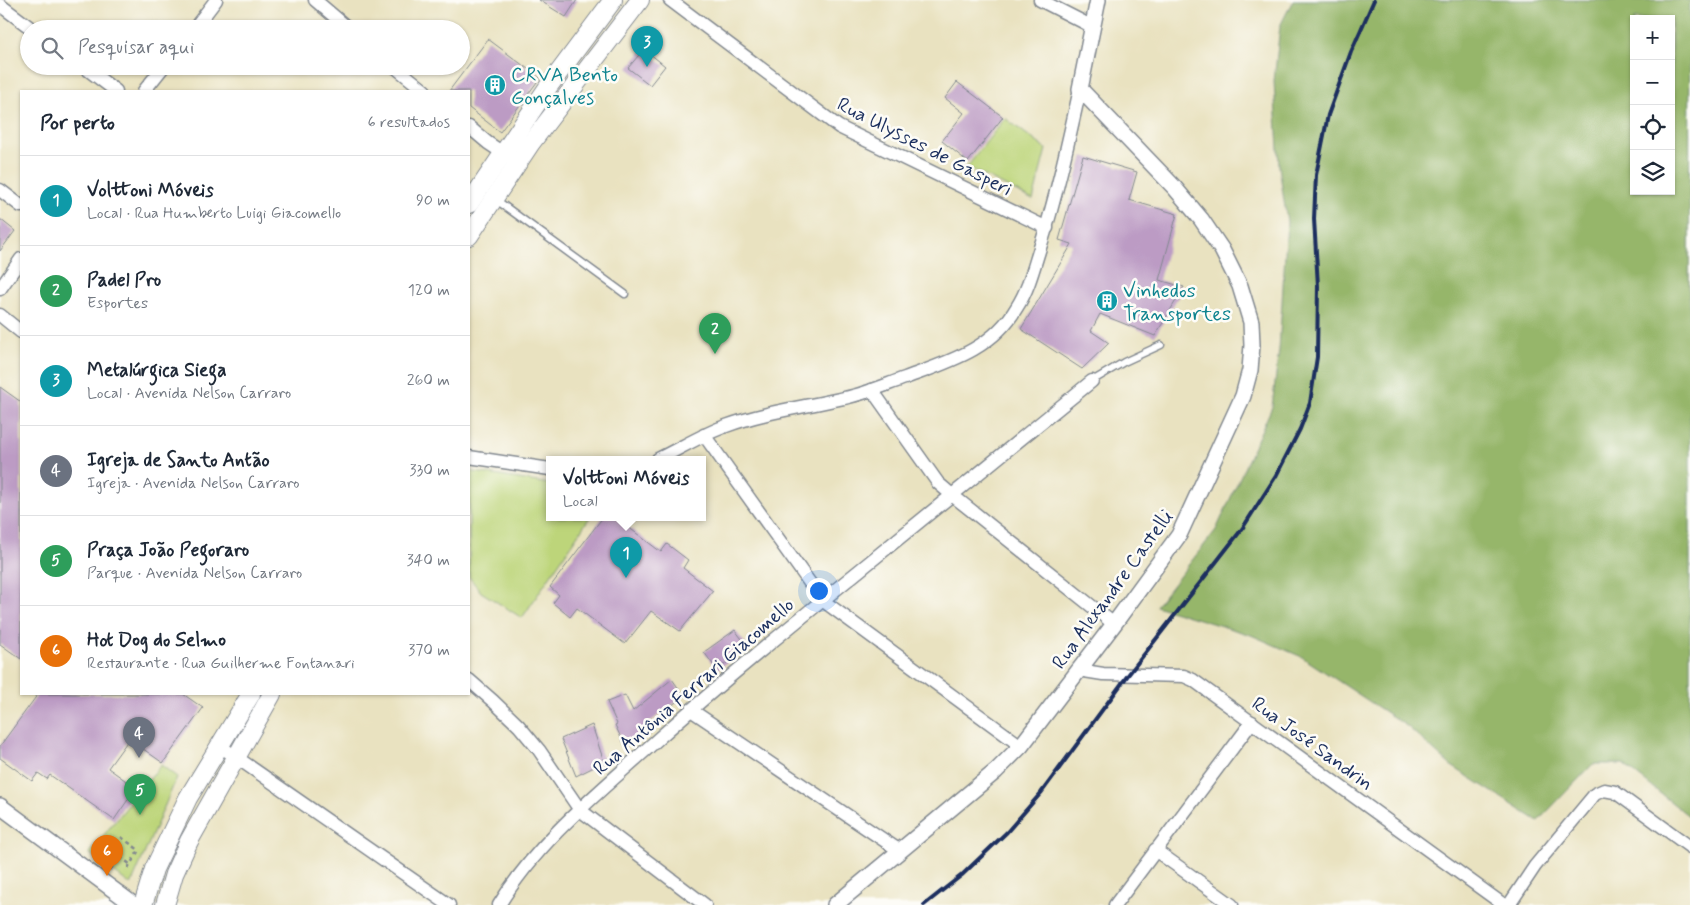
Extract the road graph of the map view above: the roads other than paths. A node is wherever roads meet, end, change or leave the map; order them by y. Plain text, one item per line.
1 (216, 0) edge
2 (316, 0) edge
3 (614, 0) edge
4 (640, 0) edge
5 (670, 0) edge
6 (1040, 0) edge
7 (1098, 0) edge
8 (0, 5) edge
9 (20, 20) edge
10 (201, 20) edge
11 (339, 20) edge
12 (1092, 27) junction
13 (95, 75) edge
14 (157, 75) edge
15 (405, 75) edge
16 (1080, 89) junction
17 (115, 90) edge
18 (145, 90) edge
19 (424, 90) edge
20 (470, 129) edge
21 (516, 134) junction
22 (531, 143) junction
23 (503, 153) junction
24 (517, 163) junction
25 (0, 190) edge
26 (494, 198) junction
27 (470, 202) edge
28 (20, 205) edge
29 (1047, 228) junction
30 (470, 232) edge
31 (20, 260) edge
32 (0, 289) edge
33 (625, 294) dead end
34 (0, 315) edge
35 (20, 331) edge
36 (1162, 345) dead end
37 (1092, 380) joint
38 (872, 390) junction
39 (704, 435) junction
40 (664, 456) edge
41 (470, 457) edge
42 (546, 469) edge
43 (952, 496) junction
44 (822, 600) junction
45 (1114, 624) junction
46 (1078, 670) junction
47 (470, 681) edge
48 (250, 695) edge
49 (271, 695) edge
50 (691, 710) junction
51 (1252, 722) junction
52 (220, 746) junction
53 (1021, 746) junction
54 (237, 757) junction
55 (0, 806) edge
56 (580, 810) junction
57 (170, 834) junction
58 (189, 841) junction
59 (1690, 847) edge
60 (1155, 850) junction
61 (900, 852) junction
62 (134, 905) edge
63 (143, 905) edge
64 (165, 905) edge
65 (448, 905) edge
66 (499, 905) edge
67 (705, 905) edge
68 (835, 905) edge
69 (1115, 905) edge
70 (1232, 905) edge
71 (1504, 905) edge
72 (1509, 905) edge

1 - 10 street
2 - 11 street
3 - 21 main road
4 - 22 main road
5 - 29 street, Rua Ulysses de Gasperi
6 - 12 street
7 - 12 street
8 - 9 street
12 - 16 street
13 - 17 street
14 - 18 street
15 - 19 street
16 - 29 street
16 - 45 street, Rua Alexandre Castelli
20 - 23 street
21 - 22 main road
21 - 23 main road
22 - 24 main road
23 - 24 street
23 - 27 main road
24 - 26 main road
25 - 28 street
26 - 30 main road
26 - 33 lane
29 - 38 street
31 - 32 street
34 - 35 street
36 - 37 lane
37 - 43 street, Rua Antônia Ferrari Giacomello
38 - 39 street
38 - 43 street
39 - 40 street
39 - 44 street
41 - 42 street
43 - 44 street, Rua Antônia Ferrari Giacomello
43 - 45 street
44 - 50 street, Rua Antônia Ferrari Giacomello
44 - 53 street
45 - 46 street, Rua Alexandre Castelli
46 - 51 street, Rua José Sandrin
46 - 53 street, Rua Alexandre Castelli
47 - 56 street
48 - 52 main road
49 - 54 main road
50 - 56 street, Rua Antônia Ferrari Giacomello
50 - 61 street
51 - 60 street
51 - 71 street, Rua José Sandrin
52 - 54 street
52 - 57 main road
53 - 61 street, Rua Alexandre Castelli
54 - 58 main road
54 - 65 street
55 - 62 street
56 - 66 street, Rua Antônia Ferrari Giacomello
56 - 67 street
57 - 58 main road
57 - 63 main road
58 - 64 main road
59 - 72 street
60 - 69 street
60 - 70 street
61 - 68 street, Rua Alexandre Castelli

